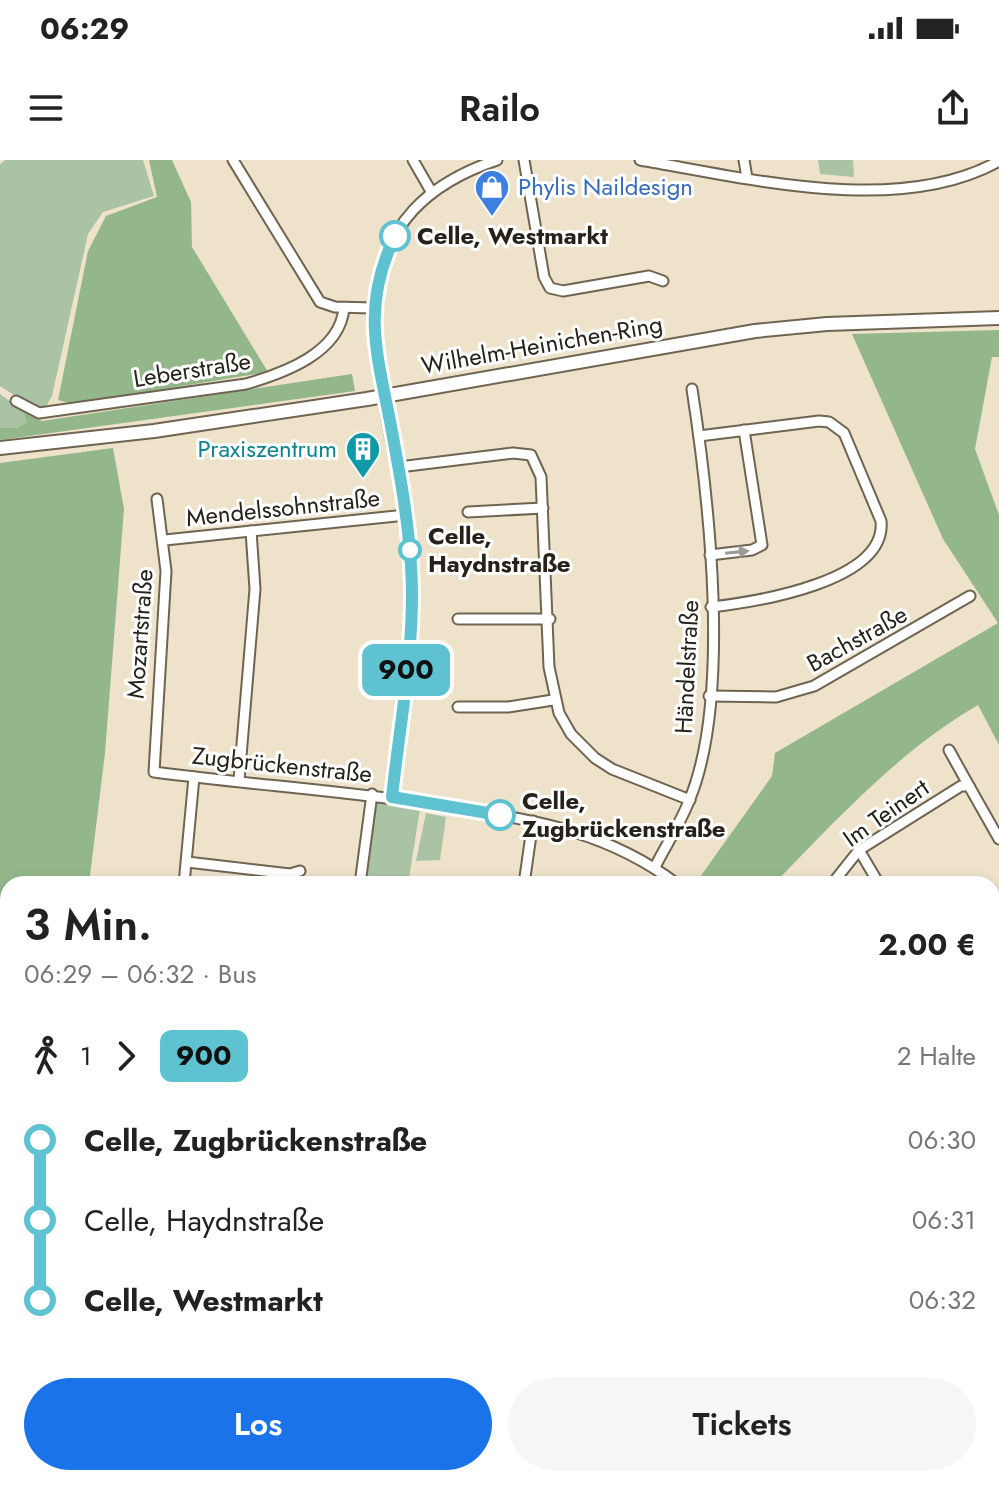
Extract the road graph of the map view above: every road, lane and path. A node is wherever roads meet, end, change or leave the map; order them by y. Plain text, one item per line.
1 (233, 160) edge
2 (413, 160) edge
3 (497, 160) edge
4 (524, 160) edge
5 (640, 160) edge
6 (744, 160) edge
7 (999, 161) edge
8 (747, 178) junction
9 (432, 193) junction
10 (663, 281) dead end
11 (344, 308) junction
12 (373, 308) junction
13 (999, 318) edge
14 (692, 389) dead end
15 (384, 396) junction
16 (16, 401) dead end
17 (744, 430) junction
18 (699, 436) junction
19 (0, 448) edge
20 (399, 467) junction
21 (157, 499) dead end
22 (543, 508) junction
23 (468, 512) dead end
24 (406, 515) junction
25 (251, 531) junction
26 (165, 540) junction
27 (710, 555) junction
28 (970, 596) dead end
29 (711, 607) junction
30 (458, 619) dead end
31 (550, 619) junction
32 (709, 696) junction
33 (553, 700) junction
34 (458, 707) dead end
35 (949, 750) dead end
36 (154, 772) joint
37 (194, 777) junction
38 (239, 780) junction
39 (969, 786) junction
40 (372, 794) junction
41 (392, 797) junction
42 (690, 800) junction
43 (533, 821) junction
44 (999, 839) edge
45 (859, 850) junction
46 (187, 862) junction
47 (655, 867) junction
48 (300, 871) dead end
49 (185, 876) edge
50 (361, 876) edge
51 (525, 876) edge
52 (667, 876) edge
53 (838, 876) edge
54 (874, 876) edge

1 - 11 street
2 - 9 street
3 - 9 street
4 - 10 street
5 - 8 street
6 - 8 street
7 - 8 street
9 - 12 street
11 - 12 street
11 - 16 street, Leberstraße
12 - 15 street
13 - 15 main road, Wilhelm-Heinichen-Ring
14 - 18 street, Händelstraße
15 - 19 main road, Wilhelm-Heinichen-Ring
15 - 20 street
17 - 18 street
27 -> 17 street
17 - 29 street
18 - 27 street, Händelstraße
20 - 22 street
20 - 24 street
21 - 26 street, Mozartstraße
22 - 23 street
22 - 31 street
24 - 25 street, Mendelssohnstraße
24 - 41 street
25 - 26 street, Mendelssohnstraße
25 - 38 street
26 - 36 street, Mozartstraße
27 - 29 street, Händelstraße
28 - 32 street, Bachstraße
29 - 32 street, Händelstraße
30 - 31 street
31 - 33 street
32 - 42 street, Händelstraße
33 - 34 street
33 - 42 street
35 - 39 street, Im Teinert
36 - 37 street, Zugbrückenstraße
37 - 38 street, Zugbrückenstraße
37 - 46 street
38 - 40 street, Zugbrückenstraße
39 - 44 street, Im Teinert
39 - 45 street, Im Teinert
40 - 41 street, Zugbrückenstraße
40 - 50 street
41 - 43 street, Zugbrückenstraße
42 - 47 street, Händelstraße
43 - 47 street, Zugbrückenstraße
43 - 51 street
45 - 53 street, Im Teinert
45 - 54 street
46 - 48 street
46 - 49 street
47 - 52 street, Zugbrückenstraße

